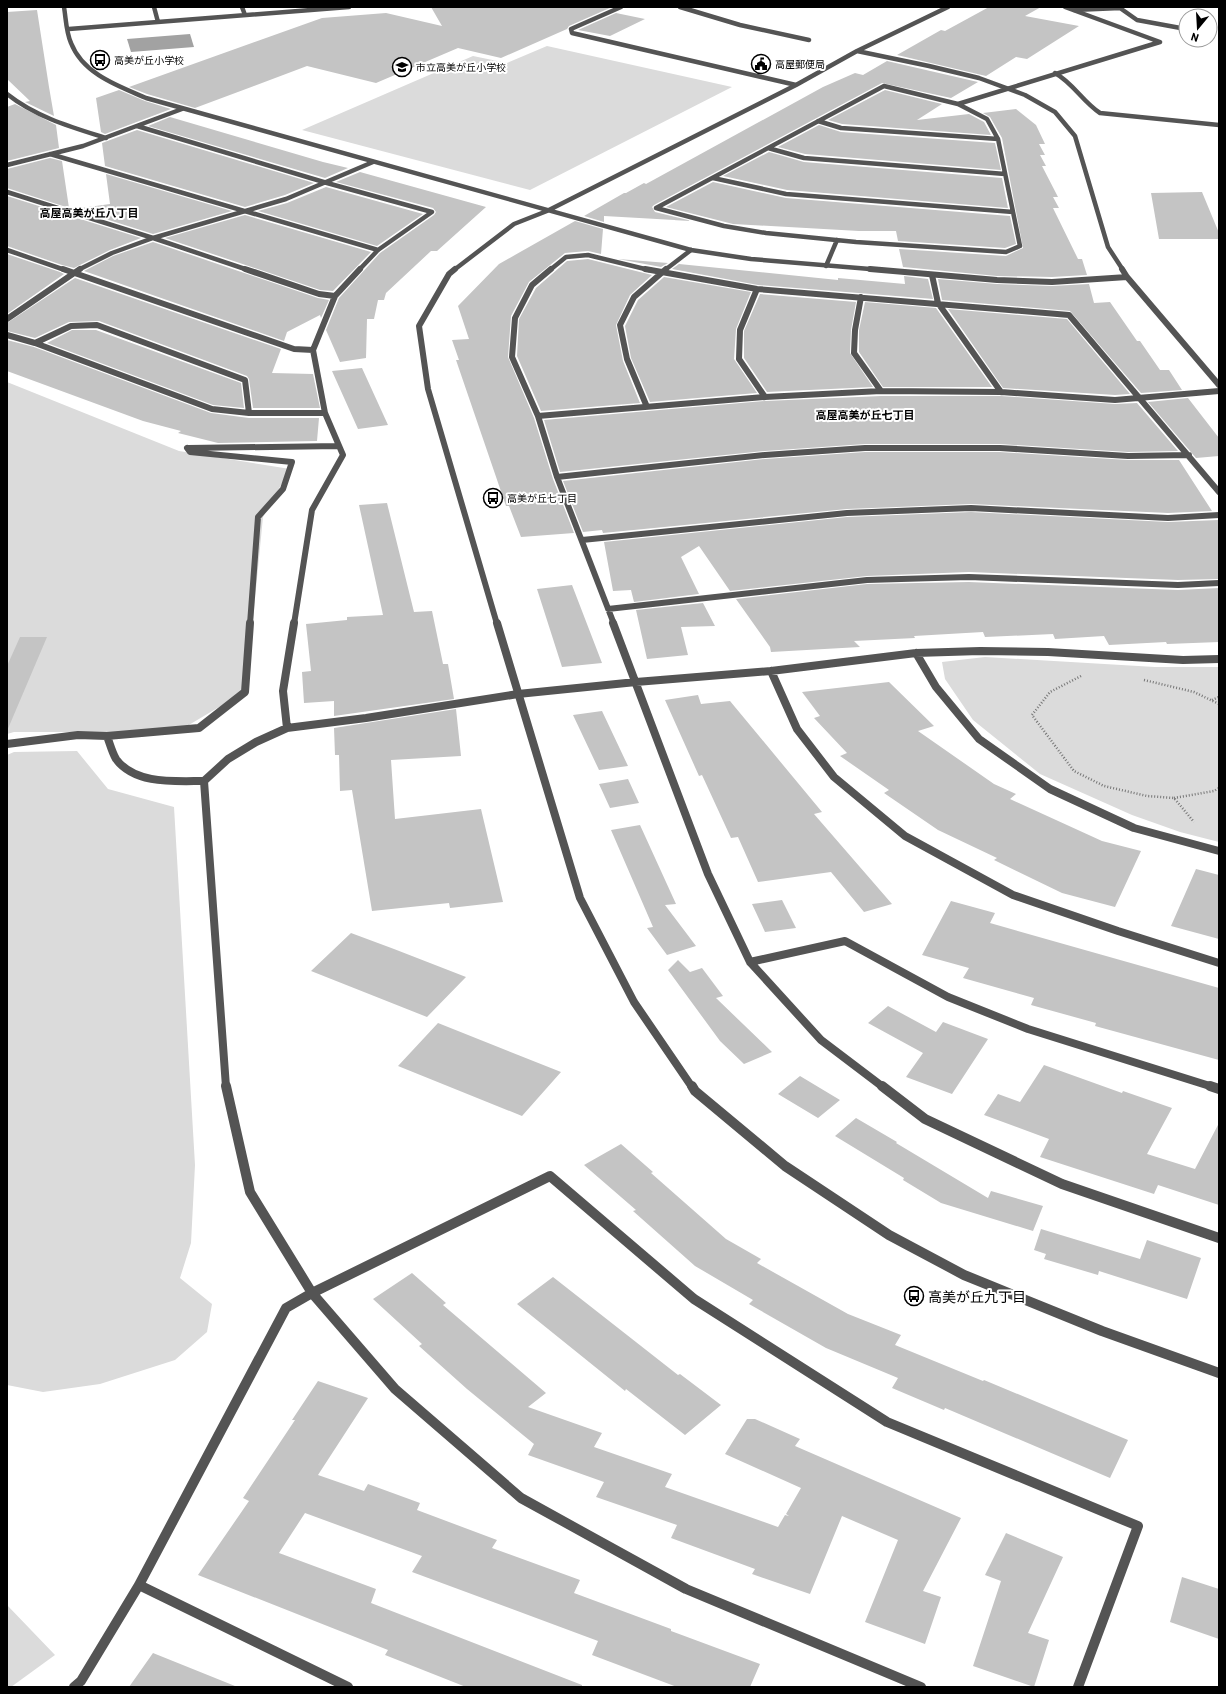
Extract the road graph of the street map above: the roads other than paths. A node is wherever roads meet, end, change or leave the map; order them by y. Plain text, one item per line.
1 (64, 7) edge
2 (154, 7) edge
3 (242, 7) edge
4 (349, 7) edge
5 (621, 7) edge
6 (680, 7) edge
7 (948, 7) edge
8 (1065, 7) edge
9 (1125, 7) edge
10 (326, 8) edge
11 (1120, 8) edge
12 (1074, 10) junction
13 (245, 15) junction
14 (158, 22) junction
15 (1178, 28) edge
16 (69, 29) junction
17 (809, 40) dead end
18 (857, 51) junction
19 (1055, 73) junction
20 (796, 85) junction
21 (1009, 88) junction
22 (7, 94) edge
23 (958, 104) junction
24 (182, 109) junction
25 (818, 121) junction
26 (1219, 125) edge
27 (137, 126) junction
28 (106, 138) junction
29 (998, 138) junction
30 (768, 148) junction
31 (50, 154) junction
32 (373, 162) junction
33 (7, 165) edge
34 (1006, 174) junction
35 (713, 178) junction
36 (327, 183) junction
37 (7, 192) edge
38 (247, 211) junction
39 (547, 211) junction
40 (1013, 212) junction
41 (153, 238) junction
42 (838, 240) junction
43 (7, 250) edge
44 (378, 250) junction
45 (691, 250) junction
46 (826, 266) junction
47 (74, 272) junction
48 (661, 273) junction
49 (932, 275) junction
50 (1127, 277) junction
51 (757, 289) junction
52 (335, 296) junction
53 (861, 297) junction
54 (938, 303) junction
55 (7, 319) edge
56 (7, 335) edge
57 (35, 343) junction
58 (313, 350) junction
59 (1219, 385) edge
60 (881, 390) junction
61 (1219, 391) edge
62 (1001, 392) junction
63 (765, 397) junction
64 (1139, 398) junction
65 (647, 407) junction
66 (249, 413) junction
67 (325, 413) junction
68 (538, 416) junction
69 (339, 446) junction
70 (1189, 455) junction
71 (557, 477) junction
72 (1219, 492) edge
73 (1219, 515) edge
74 (582, 540) junction
75 (1219, 583) edge
76 (608, 609) junction
77 (916, 653) junction
78 (1219, 659) edge
79 (771, 672) junction
80 (636, 682) junction
81 (518, 694) junction
82 (287, 728) junction
83 (107, 736) junction
84 (7, 744) edge
85 (204, 781) junction
86 (1219, 850) edge
87 (750, 962) junction
88 (1219, 963) edge
89 (1219, 1089) edge
90 (1219, 1238) edge
91 (312, 1293) junction
92 (1219, 1373) edge
93 (139, 1585) junction
94 (74, 1687) edge
95 (348, 1687) edge
96 (921, 1687) edge
97 (1078, 1687) edge

1 - 16 street
2 - 14 street
3 - 13 street
4 - 10 street
5 - 20 street
6 - 17 street
7 - 18 street
8 - 12 street
9 - 11 street
10 - 13 street
11 - 12 street
11 - 15 street
12 - 19 street
13 - 14 street
14 - 16 street
16 - 24 street
18 - 20 street
18 - 21 street
19 - 21 street
19 - 26 street
20 - 39 street
21 - 23 street
21 - 50 street
22 - 28 street
23 - 25 street
23 - 29 street
24 - 27 street
24 - 32 street
25 - 29 street
25 - 30 street
27 - 28 street
27 - 36 street
28 - 31 street
29 - 34 street
30 - 34 street
30 - 35 street
31 - 33 street
31 - 38 street
32 - 36 street
32 - 39 street
34 - 40 street
35 - 40 street
35 - 42 street
36 - 38 street
36 - 44 street
37 - 41 street
38 - 41 street
38 - 44 street
39 - 45 street
39 - 81 street
40 - 42 street
41 - 47 street
41 - 52 street
42 - 46 street
43 - 47 street
44 - 52 street
45 - 46 street
45 - 48 street
46 - 49 street
47 - 55 street
47 - 58 street
48 - 51 street
48 - 65 street
48 - 68 street
49 - 50 street
49 - 54 street
50 - 59 street
51 - 53 street
51 - 63 street
52 - 58 street
53 - 54 street
53 - 60 street
54 - 62 street
54 - 64 street
56 - 57 street
57 - 66 street
57 - 66 street
58 - 67 street
60 - 62 street
60 - 63 street
61 - 64 street
62 - 64 street
63 - 65 street
64 - 70 street
65 - 68 street
66 - 67 street
67 - 69 street
68 - 71 street
69 - 82 street
69 - 83 street
70 - 71 street
70 - 72 street
71 - 74 street
73 - 74 street
74 - 76 street
75 - 76 street
76 - 80 street
77 - 78 street
77 - 79 street
77 - 86 street
79 - 80 street
79 - 88 street
80 - 81 street
80 - 87 street
81 - 82 street
81 - 92 street
82 - 85 street
83 - 84 street
83 - 85 street
85 - 91 street
87 - 89 street
87 - 90 street
91 - 93 street
91 - 96 street
91 - 97 street
93 - 94 street
93 - 95 street

